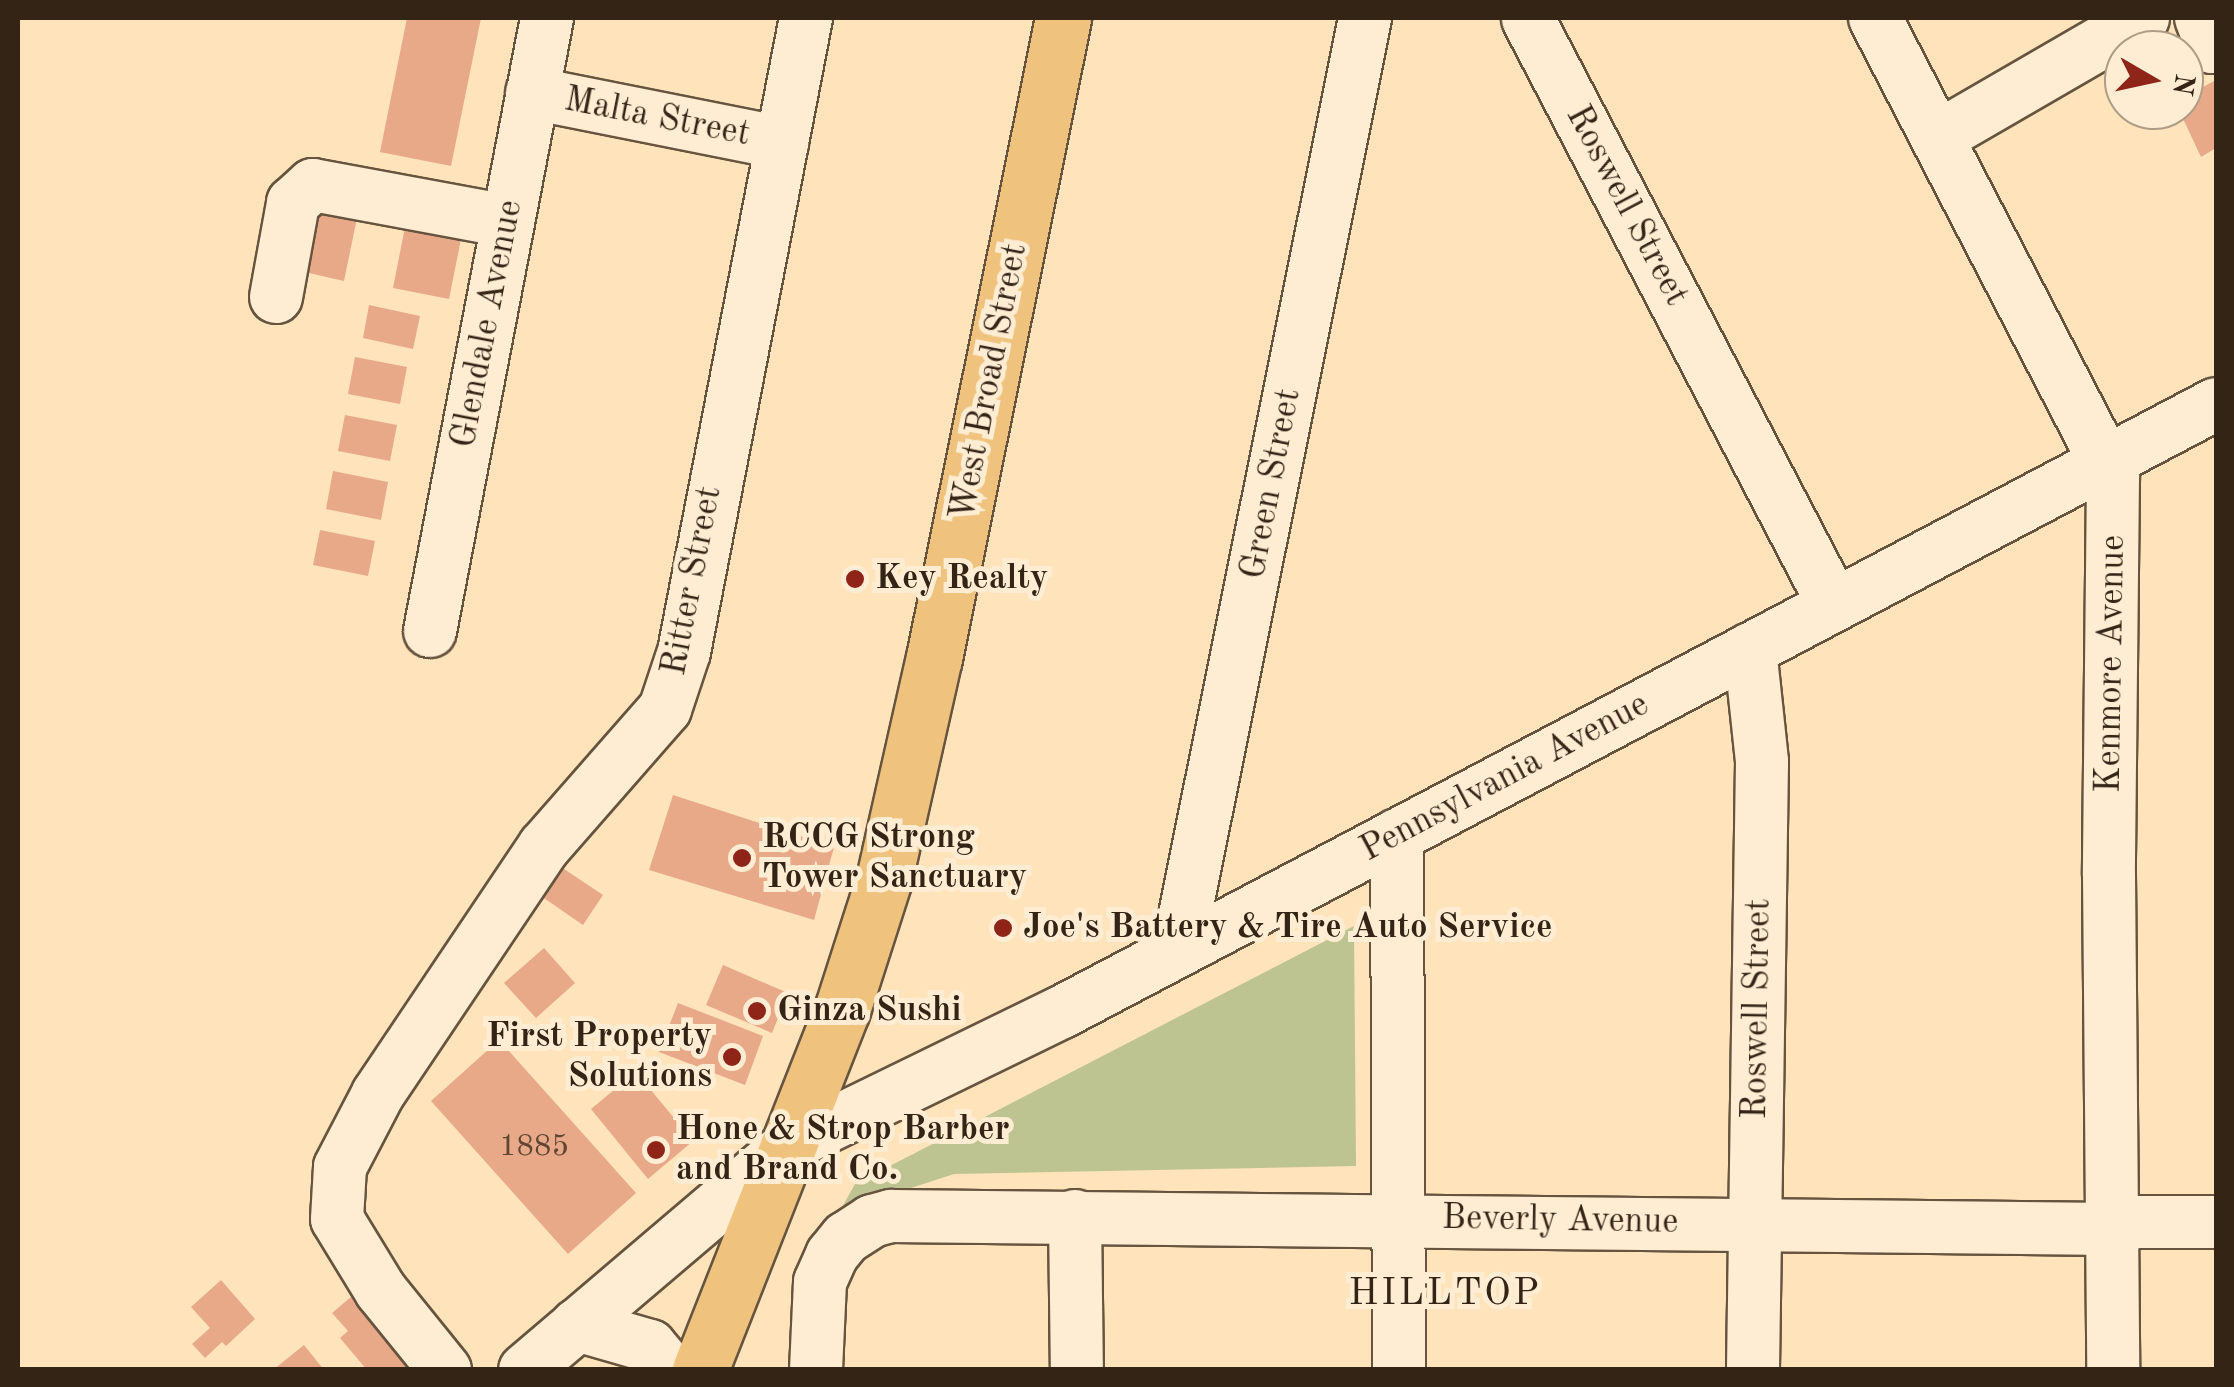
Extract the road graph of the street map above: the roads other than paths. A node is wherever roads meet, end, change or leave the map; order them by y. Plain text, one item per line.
1 (546, 18) edge
2 (806, 18) edge
3 (1063, 18) edge
4 (1365, 18) edge
5 (1530, 18) edge
6 (1876, 18) edge
7 (2142, 18) edge
8 (2202, 18) edge
9 (2216, 44) edge
10 (532, 93) junction
11 (1938, 138) junction
12 (782, 142) junction
13 (508, 221) junction
14 (276, 298) dead end
15 (2216, 404) edge
16 (2108, 461) junction
17 (1834, 605) junction
18 (430, 631) dead end
19 (1750, 649) junction
20 (1397, 835) junction
21 (1178, 950) junction
22 (789, 1145) junction
23 (1076, 1216) junction
24 (1401, 1218) junction
25 (2216, 1222) edge
26 (1754, 1224) junction
27 (2112, 1228) junction
28 (577, 1325) junction
29 (444, 1370) edge
30 (525, 1370) edge
31 (670, 1370) edge
32 (700, 1370) edge
33 (816, 1370) edge
34 (1078, 1370) edge
35 (1399, 1370) edge
36 (1753, 1370) edge
37 (2114, 1370) edge

1 - 10 street, Glendale Avenue
2 - 12 street, Ritter Street
3 - 22 main road, West Broad Street
4 - 21 street, Green Street
5 - 17 street, Roswell Street
6 - 11 street, Kenmore Avenue
7 - 11 street
8 - 9 street
10 - 12 street, Malta Street
10 - 13 street, Glendale Avenue
11 - 16 street, Kenmore Avenue
12 - 29 street, Ritter Street
13 - 14 street
13 - 18 street, Glendale Avenue
15 - 16 street, Pennsylvania Avenue
16 - 17 street, Pennsylvania Avenue
16 - 27 street, Kenmore Avenue
17 - 19 street, Pennsylvania Avenue
19 - 20 street, Pennsylvania Avenue
19 - 26 street, Roswell Street
20 - 21 street, Pennsylvania Avenue
20 - 24 street
21 - 22 street, Pennsylvania Avenue
22 - 28 street, Pennsylvania Avenue
22 - 32 main road, West Broad Street
23 - 24 street, Beverly Avenue
23 - 33 street, Beverly Avenue
23 - 34 street
24 - 26 street, Beverly Avenue
24 - 35 street
25 - 27 street, Beverly Avenue
26 - 27 street, Beverly Avenue
26 - 36 street, Roswell Street
27 - 37 street, Kenmore Avenue
28 - 30 street, Pennsylvania Avenue
28 - 31 street

